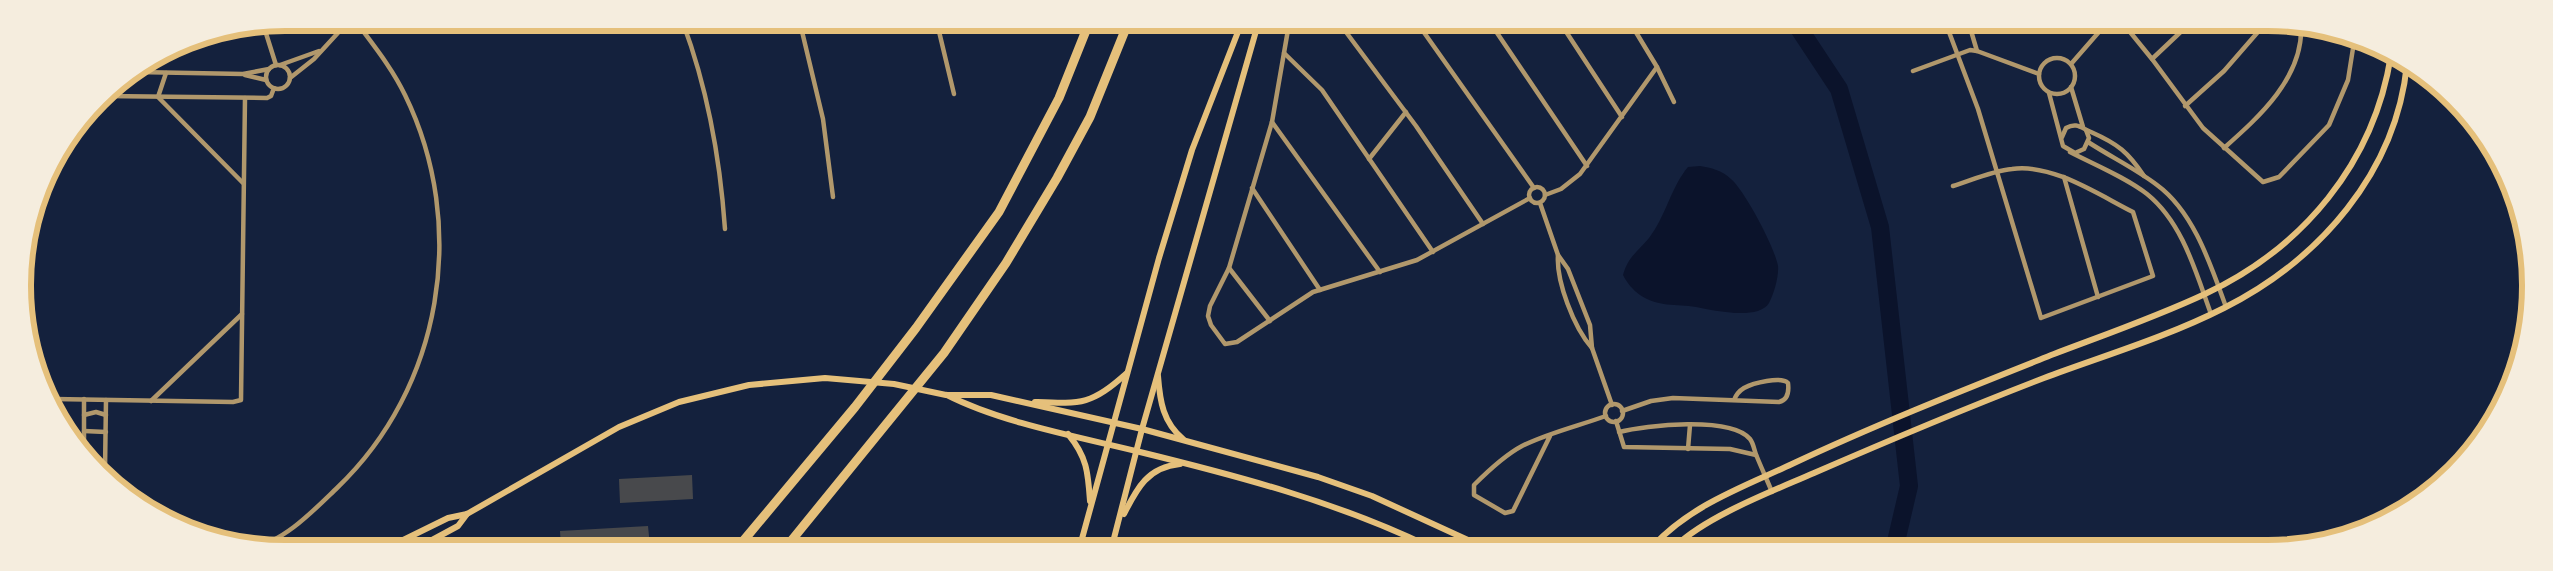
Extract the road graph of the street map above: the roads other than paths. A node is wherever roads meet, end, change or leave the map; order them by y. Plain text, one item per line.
1 (339, 31) edge
2 (362, 31) edge
3 (686, 31) edge
4 (802, 31) edge
5 (939, 31) edge
6 (1086, 31) edge
7 (1125, 31) edge
8 (1238, 31) edge
9 (1256, 31) edge
10 (1288, 31) edge
11 (1345, 31) edge
12 (1423, 31) edge
13 (1496, 31) edge
14 (1566, 31) edge
15 (1635, 31) edge
16 (1948, 31) edge
17 (1971, 31) edge
18 (2099, 31) edge
19 (2129, 31) edge
20 (2182, 31) edge
21 (2259, 31) edge
22 (266, 32) edge
23 (2300, 33) edge
24 (2353, 47) edge
25 (320, 50) junction
26 (1977, 51) junction
27 (1284, 52) junction
28 (1956, 53) junction
29 (2152, 59) junction
30 (2390, 62) edge
31 (2071, 64) junction
32 (278, 65) junction
33 (1657, 67) junction
34 (269, 69) junction
35 (1913, 71) dead end
36 (2405, 71) edge
37 (147, 72) edge
38 (166, 73) junction
39 (243, 74) junction
40 (2039, 74) junction
41 (290, 78) junction
42 (266, 80) junction
43 (2071, 87) junction
44 (274, 88) junction
45 (2050, 93) junction
46 (954, 94) dead end
47 (116, 96) edge
48 (158, 97) junction
49 (245, 98) junction
50 (1674, 102) dead end
51 (2184, 106) junction
52 (1406, 112) junction
53 (1622, 117) junction
54 (1272, 122) junction
55 (2084, 129) junction
56 (2062, 136) junction
57 (2088, 142) junction
58 (2224, 148) junction
59 (2070, 152) junction
60 (1370, 159) junction
61 (1587, 166) junction
62 (1997, 172) junction
63 (2064, 177) junction
64 (2144, 178) junction
65 (243, 183) junction
66 (1953, 186) dead end
67 (1252, 188) junction
68 (1534, 188) junction
69 (1545, 195) junction
70 (833, 197) dead end
71 (1530, 198) junction
72 (1540, 203) junction
73 (1483, 224) junction
74 (725, 229) dead end
75 (1433, 252) junction
76 (1558, 255) junction
77 (1229, 268) junction
78 (1380, 272) junction
79 (2219, 287) junction
80 (1320, 290) junction
81 (2204, 295) junction
82 (2098, 297) junction
83 (2226, 307) junction
84 (242, 314) junction
85 (2211, 314) junction
86 (1270, 321) junction
87 (1592, 348) junction
88 (1127, 373) junction
89 (1158, 373) junction
90 (946, 395) junction
91 (57, 398) edge
92 (84, 399) junction
93 (106, 400) junction
94 (1734, 400) junction
95 (151, 401) junction
96 (1018, 401) junction
97 (1612, 405) junction
98 (1622, 410) junction
99 (84, 415) junction
100 (106, 415) junction
101 (1606, 416) junction
102 (1616, 421) junction
103 (1114, 424) junction
104 (1690, 425) junction
105 (1142, 429) junction
106 (84, 431) junction
107 (106, 432) junction
108 (1619, 432) junction
109 (1068, 434) junction
110 (1550, 436) junction
111 (84, 440) edge
112 (1185, 440) junction
113 (1108, 445) junction
114 (1688, 449) junction
115 (1138, 451) junction
116 (1756, 456) junction
117 (105, 464) edge
118 (1186, 464) junction
119 (1765, 475) junction
120 (1772, 492) junction
121 (1090, 507) junction
122 (467, 514) junction
123 (1118, 526) junction
124 (273, 539) edge
125 (403, 540) edge
126 (432, 540) edge
127 (744, 540) edge
128 (792, 540) edge
129 (1082, 540) edge
130 (1114, 540) edge
131 (1414, 540) edge
132 (1468, 540) edge
133 (1660, 540) edge
134 (1684, 540) edge

1 - 25 street
2 - 124 street
3 - 74 street
4 - 70 street
5 - 46 street
6 - 127 highway
7 - 128 highway
8 - 88 main road
9 - 89 main road
10 - 27 street
11 - 52 street
12 - 68 street
13 - 61 street
14 - 53 street
15 - 33 street
16 - 28 street
17 - 26 street
18 - 31 street
19 - 29 street
20 - 29 street
21 - 51 street
22 - 32 street
23 - 58 street
24 - 58 street
25 - 32 street
25 - 41 street
26 - 28 street
26 - 40 street
27 - 54 street
27 - 60 street
28 - 35 street
28 - 62 street
29 - 51 street
30 - 79 main road
31 - 40 street
31 - 43 street
32 - 34 street
32 - 41 street
33 - 50 street
33 - 53 street
34 - 39 street
34 - 42 street
36 - 83 main road
37 - 38 street
38 - 39 street
38 - 48 street
39 - 42 street
40 - 45 street
41 - 44 street
42 - 44 street
43 - 45 street
43 - 55 street
44 - 49 street
45 - 56 street
47 - 48 street
48 - 49 street
48 - 65 street
49 - 65 street
51 - 58 street
52 - 60 street
52 - 73 street
53 - 61 street
54 - 67 street
54 - 78 street
55 - 56 street
55 - 57 street
55 - 64 street
56 - 59 street
57 - 59 street
57 - 64 street
59 - 81 street
60 - 75 street
61 - 69 street
62 - 63 street
62 - 66 street
62 - 82 street
63 - 82 street
63 - 82 street
64 - 79 street
65 - 84 street
67 - 77 street
67 - 80 street
68 - 69 street
68 - 71 street
69 - 72 street
71 - 72 street
71 - 73 street
72 - 76 street
73 - 75 street
75 - 78 street
76 - 87 street
76 - 87 street
77 - 86 street
77 - 86 street
78 - 80 street
79 - 81 main road
79 - 83 street
80 - 86 street
81 - 85 street
81 - 119 main road
83 - 85 main road
84 - 95 street
84 - 95 street
85 - 120 main road
87 - 97 street
88 - 96 main road
88 - 103 main road
89 - 105 main road
89 - 112 main road
90 - 96 main road
90 - 109 main road
90 - 122 main road
91 - 92 street
92 - 93 street
92 - 99 street
93 - 95 street
93 - 100 street
94 - 94 street
94 - 98 street
96 - 103 main road
97 - 98 street
97 - 101 street
98 - 102 street
99 - 100 street
99 - 106 street
100 - 107 street
101 - 102 street
101 - 110 street
102 - 108 street
103 - 105 main road
103 - 113 main road
104 - 108 street
104 - 114 street
104 - 116 street
105 - 112 main road
105 - 115 main road
106 - 107 street
106 - 111 street
107 - 117 street
108 - 114 street
109 - 113 main road
109 - 121 main road
110 - 110 street
112 - 132 main road
113 - 115 main road
113 - 121 main road
114 - 116 street
115 - 118 main road
115 - 123 main road
116 - 119 street
118 - 123 main road
118 - 131 main road
119 - 120 street
119 - 133 main road
120 - 134 main road
121 - 129 main road
122 - 125 main road
122 - 126 main road
123 - 130 main road

